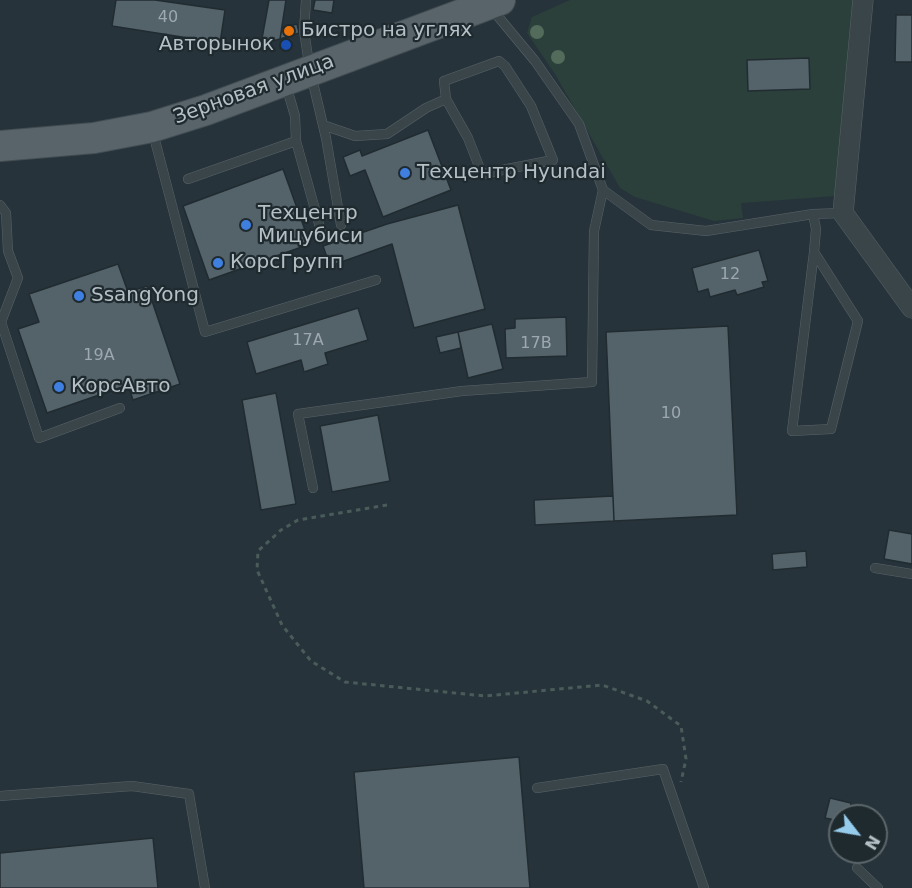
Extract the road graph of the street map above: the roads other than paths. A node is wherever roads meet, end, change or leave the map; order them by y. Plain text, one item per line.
1 (306, 0) edge
2 (863, 0) edge
3 (492, 1) edge
4 (297, 75) junction
5 (446, 99) junction
6 (323, 125) junction
7 (152, 127) junction
8 (296, 141) junction
9 (0, 146) edge
10 (188, 179) dead end
11 (603, 190) junction
12 (0, 205) edge
13 (843, 213) junction
14 (813, 214) junction
15 (341, 225) dead end
16 (321, 231) dead end
17 (814, 252) junction
18 (376, 279) dead end
19 (912, 308) edge
20 (120, 408) dead end
21 (313, 489) dead end
22 (875, 568) dead end
23 (912, 574) edge
24 (537, 788) dead end
25 (0, 796) edge
26 (857, 868) dead end
27 (205, 888) edge
28 (704, 888) edge
29 (878, 888) edge

1 - 4 lane
2 - 13 street
3 - 4 main road, Зерновая улица
3 - 11 lane
4 - 6 lane
4 - 7 main road, Зерновая улица
4 - 8 lane
5 - 5 lane
5 - 6 lane
6 - 15 lane
7 - 9 main road, Зерновая улица
7 - 18 lane
8 - 10 lane
8 - 16 lane
11 - 14 lane
11 - 21 lane
12 - 20 lane
13 - 14 lane
13 - 19 street
14 - 17 lane
17 - 17 lane
22 - 23 lane
24 - 28 lane
25 - 27 lane
26 - 29 lane

